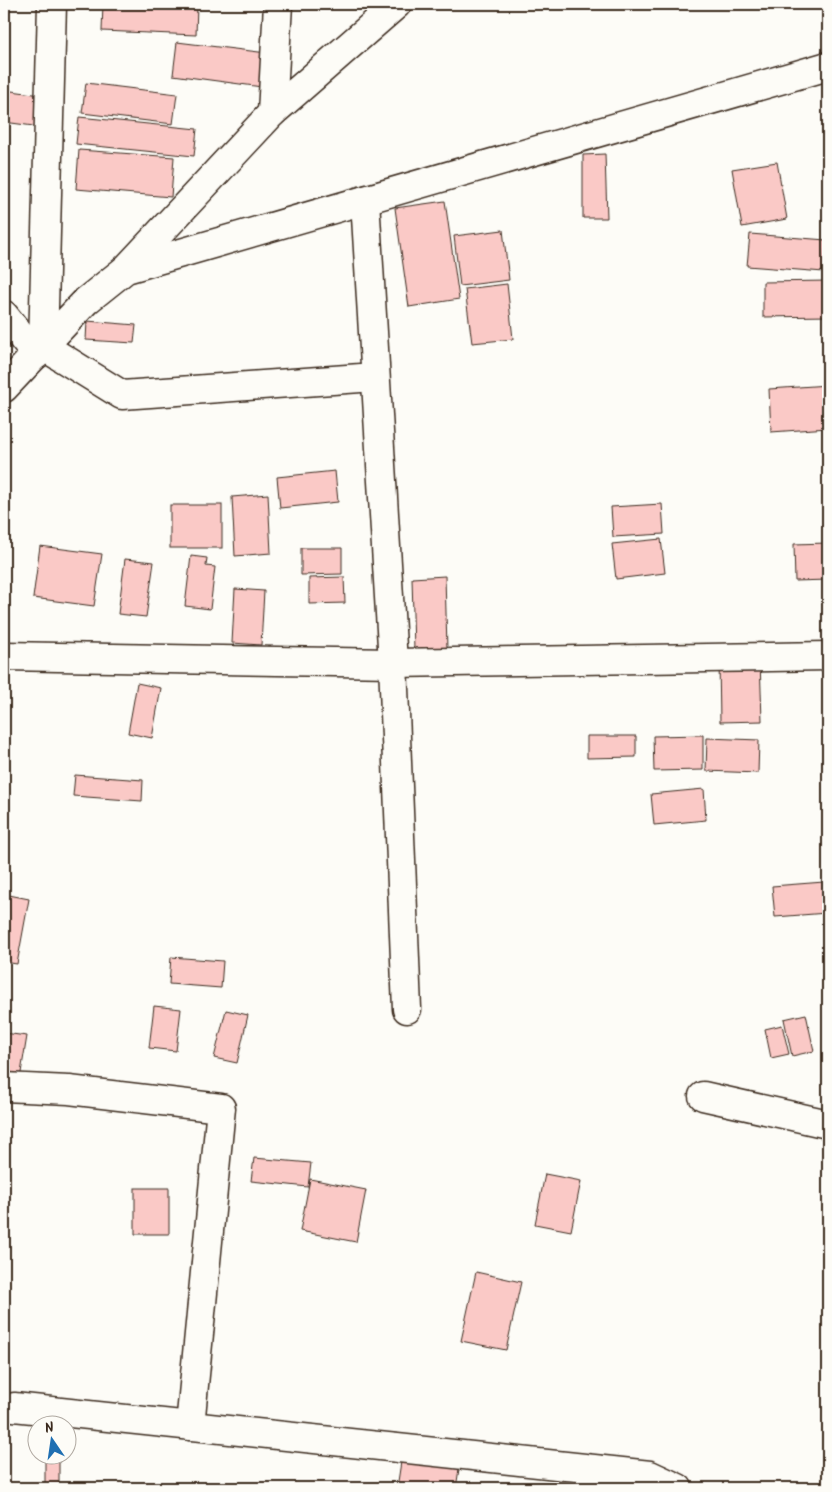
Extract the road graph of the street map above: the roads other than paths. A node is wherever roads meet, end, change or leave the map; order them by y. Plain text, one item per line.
1 (52, 4) edge
2 (278, 4) edge
3 (397, 4) edge
4 (828, 66) edge
5 (272, 113) junction
6 (365, 200) junction
7 (126, 269) junction
8 (4, 315) edge
9 (40, 350) junction
10 (375, 377) junction
11 (4, 388) edge
12 (4, 656) edge
13 (828, 656) edge
14 (393, 663) junction
15 (407, 1009) dead end
16 (4, 1087) edge
17 (703, 1096) dead end
18 (828, 1124) edge
19 (14, 1407) dead end
20 (190, 1426) junction
21 (678, 1488) edge

1 - 9 street
2 - 5 street
3 - 5 street
4 - 6 street
5 - 7 street
6 - 7 street
6 - 10 street
7 - 9 street
8 - 9 street
9 - 10 street
9 - 11 street
10 - 14 street
12 - 14 street
13 - 14 street
14 - 15 street
16 - 20 street
17 - 18 street
19 - 20 street
20 - 21 street

